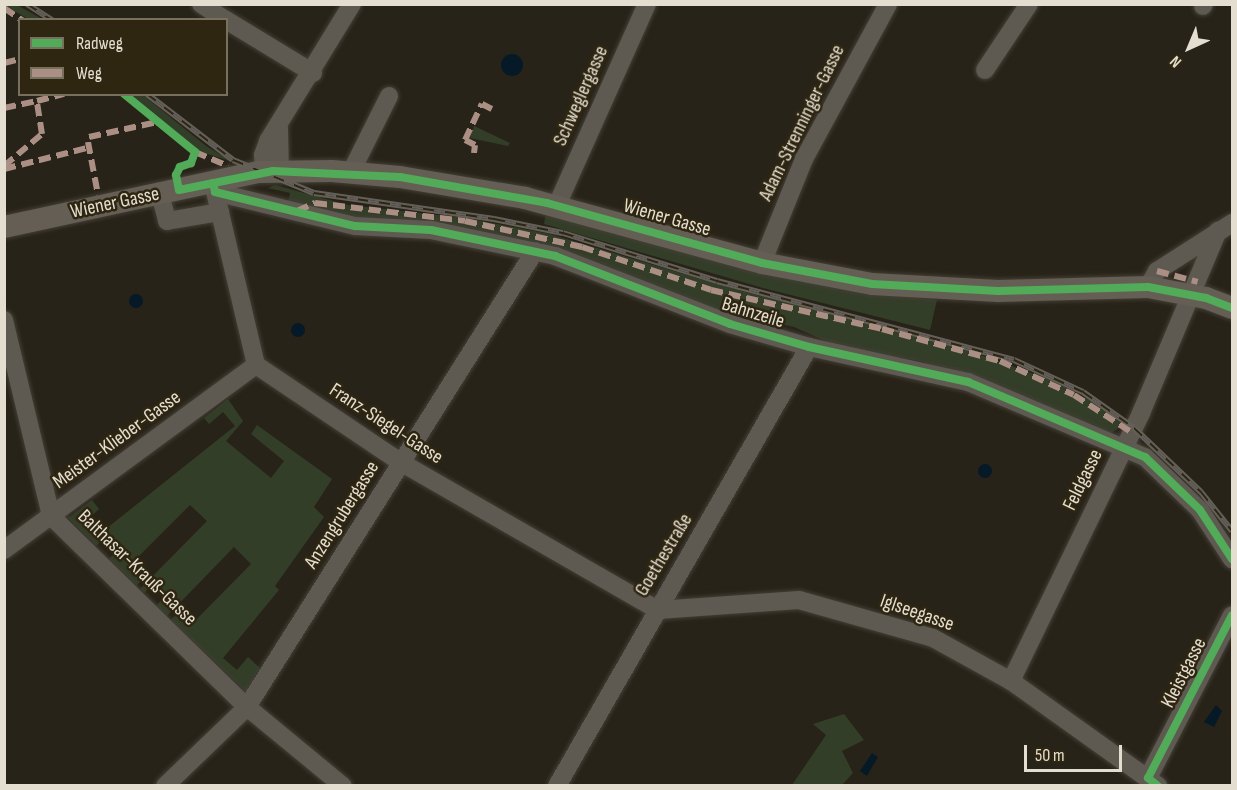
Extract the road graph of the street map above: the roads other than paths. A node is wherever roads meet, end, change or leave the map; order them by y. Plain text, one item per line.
1 (201, 4) edge
2 (352, 4) edge
3 (647, 4) edge
4 (888, 4) edge
5 (1029, 4) edge
6 (223, 18) edge
7 (228, 21) edge
8 (986, 70) dead end
9 (313, 73) junction
10 (389, 96) dead end
11 (272, 171) junction
12 (351, 172) junction
13 (214, 187) junction
14 (160, 194) junction
15 (557, 205) junction
16 (219, 212) junction
17 (4, 227) edge
18 (1225, 227) edge
19 (535, 251) junction
20 (762, 263) junction
21 (1148, 286) junction
22 (1194, 295) junction
23 (1233, 308) edge
24 (4, 320) edge
25 (809, 347) junction
26 (256, 365) junction
27 (1124, 447) junction
28 (402, 463) junction
29 (51, 516) junction
30 (4, 550) edge
31 (1233, 560) edge
32 (658, 610) junction
33 (1233, 615) edge
34 (1011, 681) junction
35 (247, 707) junction
36 (1153, 782) edge
37 (165, 786) edge
38 (343, 786) edge
39 (557, 786) edge

1 - 6 street
2 - 9 street
3 - 15 street, Schweglergasse
4 - 20 street, Adam-Strenninger-Gasse
5 - 8 street
7 - 9 street
9 - 11 street
10 - 12 street
11 - 12 main road, Wiener Gasse
11 - 13 main road, Wiener Gasse
12 - 15 main road, Wiener Gasse
13 - 14 main road, Wiener Gasse
13 - 16 street
13 - 19 street, Bahnzeile
14 - 16 street
14 - 17 main road, Wiener Gasse
15 - 20 main road, Wiener Gasse
16 - 26 street
18 - 21 street
18 - 22 street, Feldgasse
19 - 25 street, Bahnzeile
19 - 28 street, Anzengrubergasse
20 - 21 main road, Wiener Gasse
21 - 22 main road, Wiener Gasse
22 - 23 main road, Wiener Gasse
22 - 27 street, Feldgasse
24 - 29 street, Balthasar-Krauß-Gasse
25 - 27 street, Bahnzeile
25 - 32 street, Goethestraße
26 - 28 street, Franz-Siegel-Gasse
26 - 29 street, Meister-Klieber-Gasse
27 - 31 street, Bahnzeile
27 - 34 street, Feldgasse
28 - 32 street, Franz-Siegel-Gasse
28 - 35 street, Anzengrubergasse
29 - 30 street, Meister-Klieber-Gasse
29 - 35 street, Balthasar-Krauß-Gasse
32 - 34 street, Iglseegasse
32 - 39 street, Goethestraße
33 - 36 street, Kleistgasse
34 - 36 street, Iglseegasse
35 - 37 street, Anzengrubergasse
35 - 38 street, Balthasar-Krauß-Gasse

